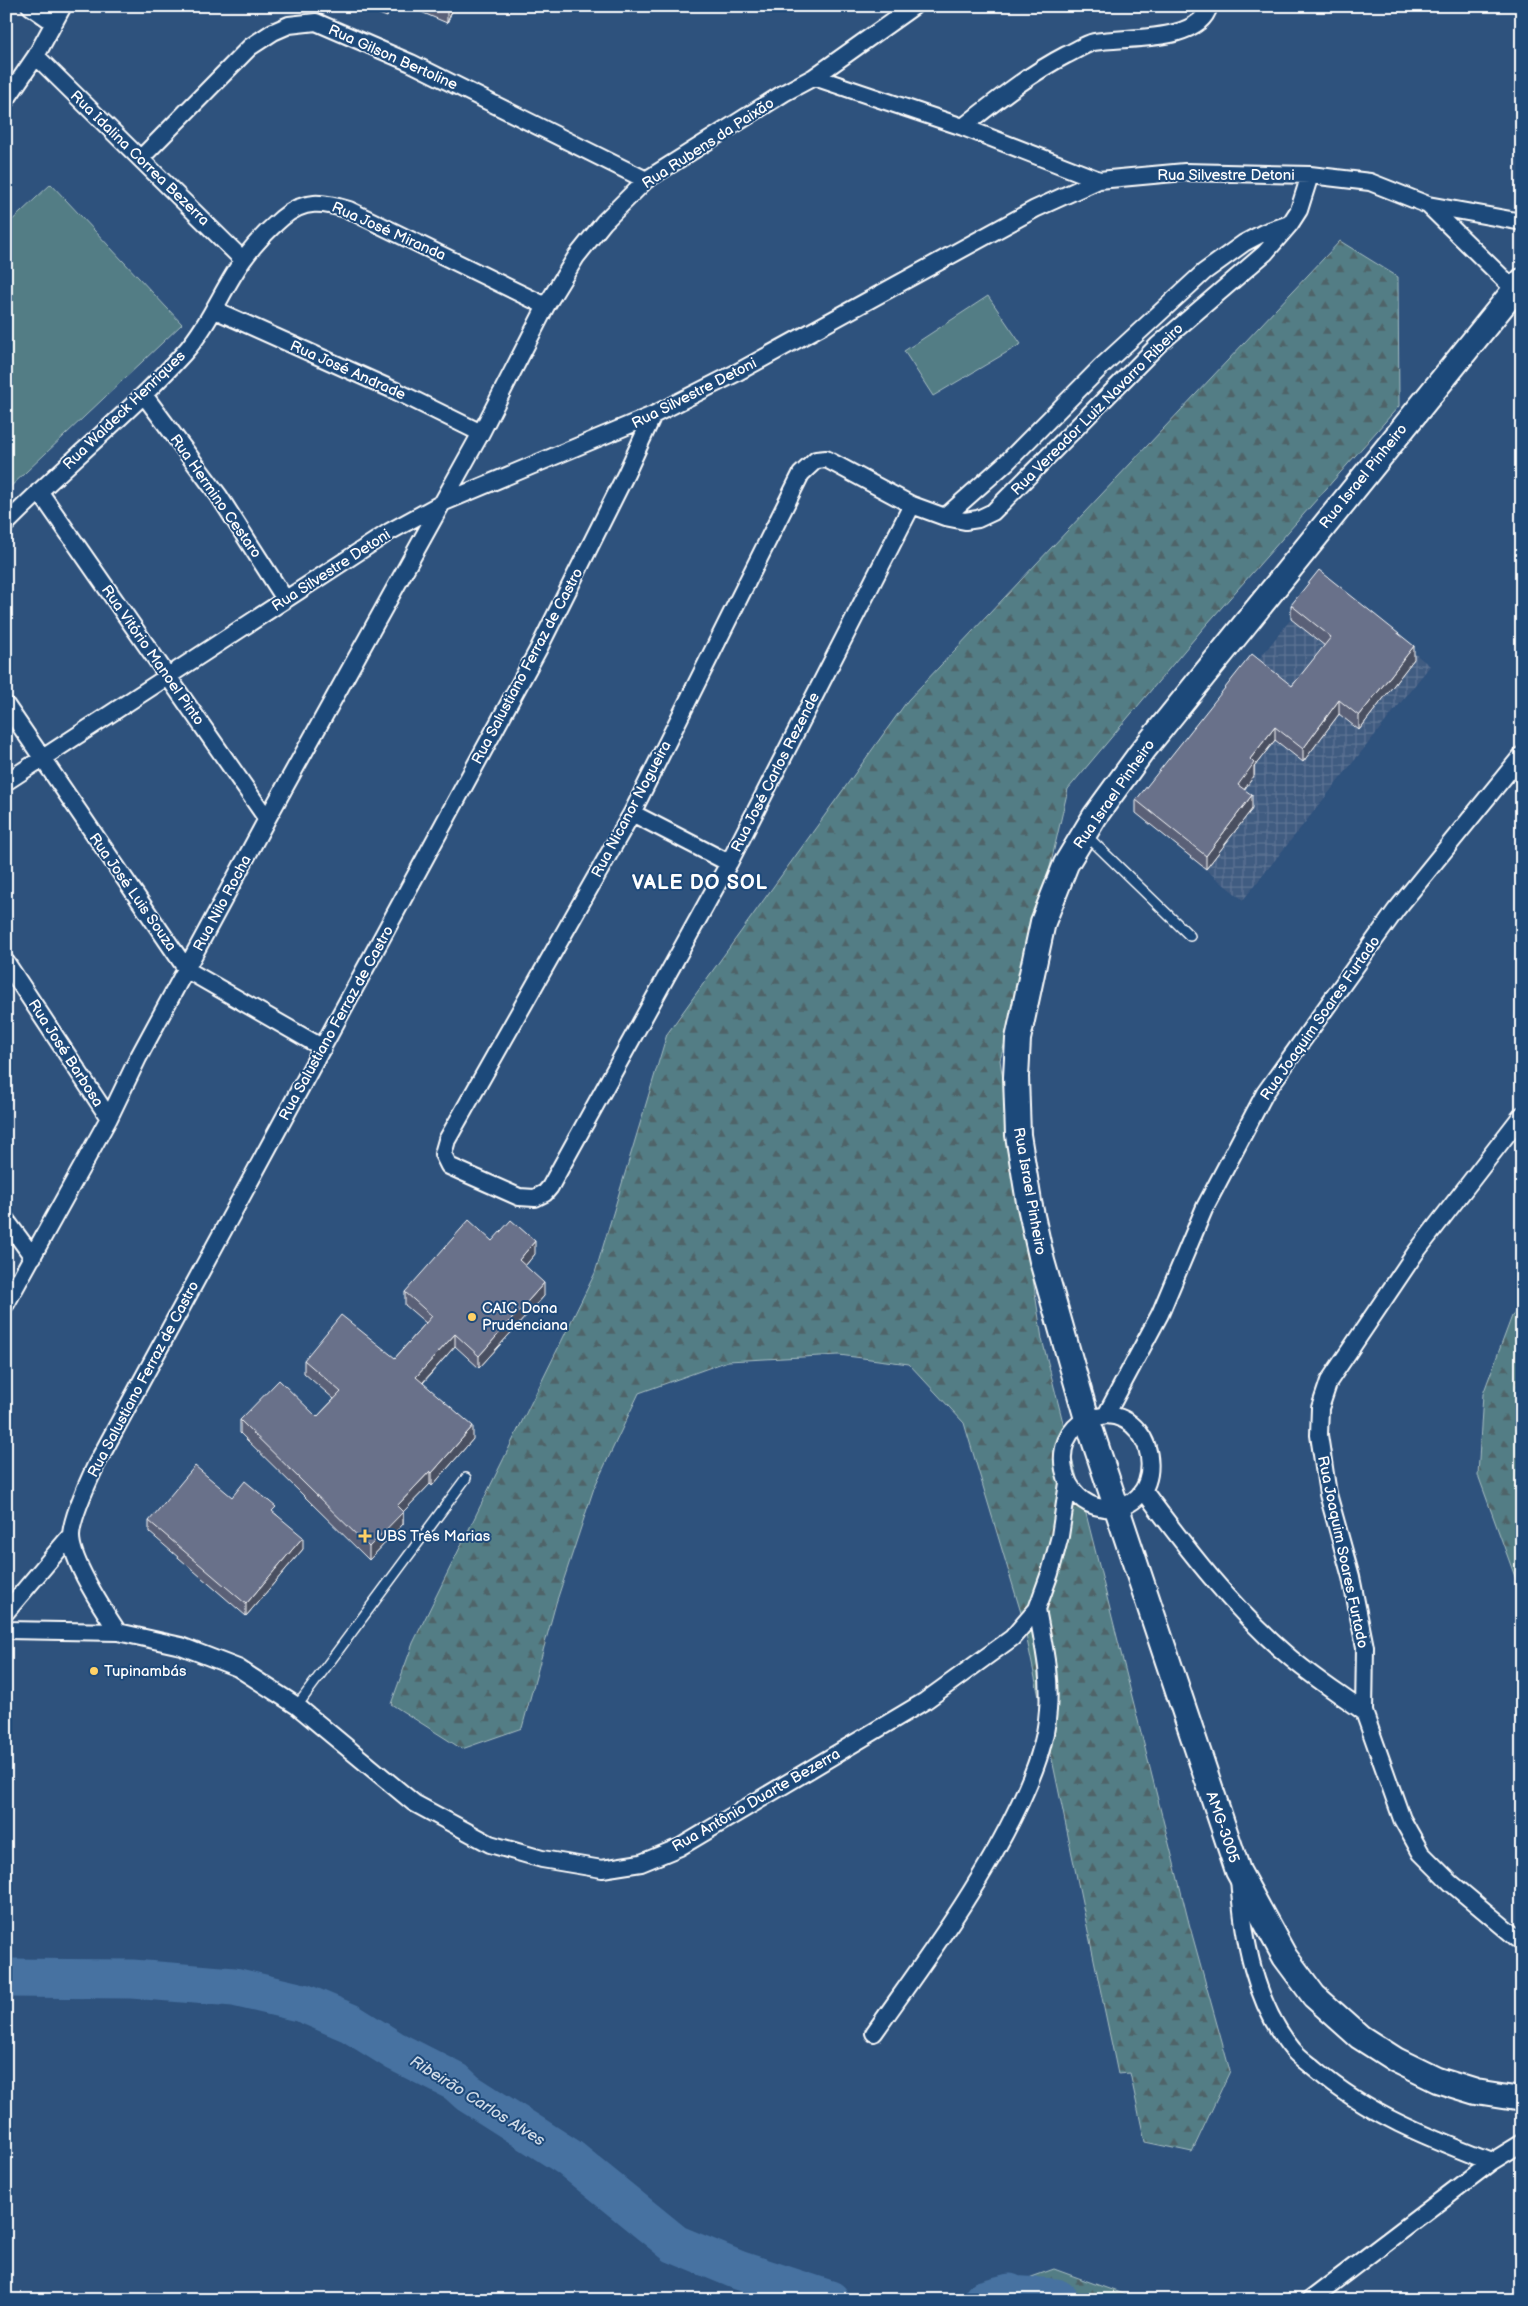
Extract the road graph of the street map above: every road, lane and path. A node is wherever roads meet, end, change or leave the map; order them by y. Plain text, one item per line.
1 (30, 6) edge
2 (63, 6) edge
3 (914, 6) edge
4 (1209, 6) edge
5 (53, 22) junction
6 (36, 56) junction
7 (814, 77) junction
8 (6, 100) edge
9 (963, 127) junction
10 (141, 158) junction
11 (1310, 175) junction
12 (646, 180) junction
13 (1099, 180) junction
14 (1428, 205) junction
15 (1522, 222) edge
16 (1290, 224) junction
17 (243, 260) junction
18 (1518, 286) edge
19 (546, 306) junction
20 (215, 310) junction
21 (144, 395) junction
22 (653, 415) junction
23 (481, 433) junction
24 (826, 459) joint
25 (38, 491) junction
26 (442, 503) junction
27 (912, 505) junction
28 (945, 517) junction
29 (6, 524) edge
30 (285, 599) junction
31 (169, 676) junction
32 (6, 705) edge
33 (1522, 755) edge
34 (42, 760) junction
35 (6, 782) edge
36 (632, 813) junction
37 (267, 819) junction
38 (1084, 833) junction
39 (729, 863) junction
40 (1190, 936) dead end
41 (6, 962) edge
42 (187, 970) junction
43 (323, 1048) junction
44 (1522, 1115) edge
45 (108, 1118) junction
46 (545, 1193) joint
47 (6, 1220) edge
48 (32, 1257) junction
49 (6, 1304) edge
50 (1096, 1418) junction
51 (466, 1478) dead end
52 (1068, 1483) junction
53 (1144, 1491) junction
54 (1116, 1507) junction
55 (71, 1535) junction
56 (1037, 1609) junction
57 (6, 1612) edge
58 (6, 1630) edge
59 (118, 1632) junction
60 (297, 1706) junction
61 (1364, 1712) junction
62 (1238, 1871) junction
63 (1518, 1939) dead end
64 (874, 2033) dead end
65 (1522, 2099) edge
66 (1522, 2143) edge
67 (1491, 2162) junction
68 (1310, 2300) edge

1 - 5 street
2 - 5 street
3 - 7 street, Rua Rubens da Paixão
4 - 9 street
5 - 6 street
6 - 8 street
6 - 10 street, Rua Idalina Correa Bezerra
7 - 9 street
7 - 12 street, Rua Rubens da Paixão
9 - 13 street
10 - 12 street, Rua Gilson Bertoline
10 - 17 street, Rua Idalina Correa Bezerra
11 - 13 street, Rua Silvestre Detoni
11 - 14 street, Rua Silvestre Detoni
11 - 16 street, Rua Vereador Luiz Navarro Ribeiro
12 - 19 street, Rua Rubens da Paixão
13 - 22 street, Rua Silvestre Detoni
14 - 15 street, Rua Silvestre Detoni
14 - 18 street, Rua Silvestre Detoni
16 - 28 street
16 - 28 street, Rua Vereador Luiz Navarro Ribeiro
17 - 19 street, Rua José Miranda
17 - 20 street, Rua Waldeck Henriques
18 - 38 main road, Rua Israel Pinheiro
19 - 23 street, Rua Rubens da Paixão
20 - 21 street, Rua Waldeck Henriques
20 - 23 street, Rua José Andrade
21 - 25 street, Rua Waldeck Henriques
21 - 30 street, Rua Hermino Cestaro
22 - 26 street, Rua Silvestre Detoni
22 - 43 street, Rua Salustiano Ferraz de Castro
23 - 26 street, Rua Rubens da Paixão
24 - 27 street, Rua Vereador Luiz Navarro Ribeiro
24 - 36 street, Rua Nicanor Nogueira
25 - 29 street, Rua Waldeck Henriques
25 - 31 street, Rua Vitório Manoel Pinto
26 - 30 street, Rua Silvestre Detoni
26 - 37 street, Rua Nilo Rocha
27 - 28 street, Rua Vereador Luiz Navarro Ribeiro
27 - 39 street, Rua José Carlos Rezende
30 - 31 street, Rua Silvestre Detoni
31 - 34 street, Rua Silvestre Detoni
31 - 37 street, Rua Vitório Manoel Pinto
32 - 34 street, Rua José Luis Souza
33 - 50 street, Rua Joaquim Soares Furtado
34 - 35 street, Rua Silvestre Detoni
34 - 42 street, Rua José Luis Souza
36 - 39 street
36 - 46 street, Rua Nicanor Nogueira
37 - 42 street, Rua Nilo Rocha
38 - 40 lane
38 - 50 main road, Rua Israel Pinheiro
39 - 46 street, Rua José Carlos Rezende
41 - 45 street, Rua José Barbosa
42 - 43 street, Rua José Luis Souza
42 - 45 street, Rua Nilo Rocha
43 - 55 street, Rua Salustiano Ferraz de Castro
44 - 61 street, Rua Joaquim Soares Furtado
45 - 48 street, Rua Nilo Rocha
47 - 48 street
48 - 49 street, Rua Nilo Rocha
50 - 52 street, Rua Joaquim Soares Furtado
50 - 53 street
50 - 54 main road, AMG-3005
51 - 60 lane
52 - 54 street
52 - 56 street, Rua Antônio Duarte Bezerra
53 - 54 street
53 - 61 street
54 - 62 main road, AMG-3005
55 - 57 street
55 - 59 street
56 - 60 street, Rua Antônio Duarte Bezerra
56 - 64 street
58 - 59 street, Rua Antônio Duarte Bezerra
59 - 60 street, Rua Antônio Duarte Bezerra
61 - 63 street, Rua Joaquim Soares Furtado
62 - 65 main road, AMG-3005
62 - 67 street
66 - 67 street
67 - 68 street

